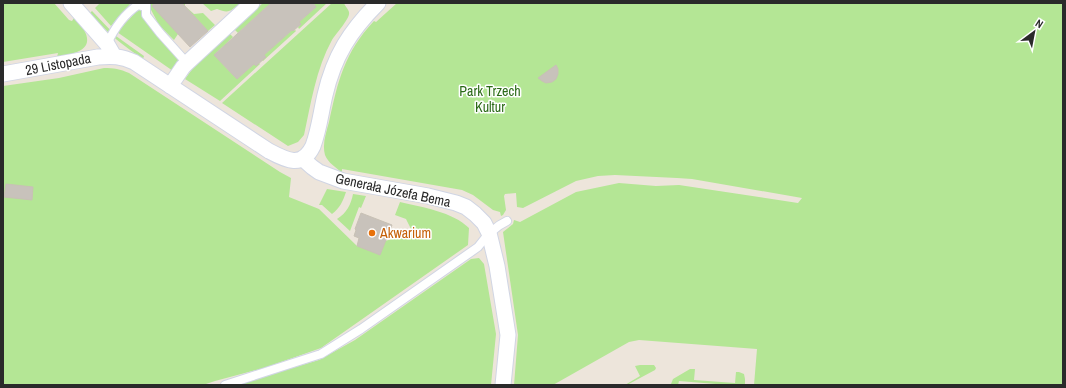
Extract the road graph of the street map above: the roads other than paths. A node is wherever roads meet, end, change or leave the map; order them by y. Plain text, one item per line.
1 (70, 3) edge
2 (252, 3) edge
3 (146, 5) edge
4 (368, 6) edge
5 (110, 50) junction
6 (187, 63) junction
7 (3, 74) edge
8 (170, 86) junction
9 (303, 159) junction
10 (506, 221) dead end
11 (488, 233) junction
12 (225, 385) edge
13 (503, 385) edge

1 - 5 street
2 - 6 street
3 - 5 lane
3 - 6 lane
4 - 9 street
5 - 7 street, 29 Listopada
5 - 8 street
6 - 8 street
8 - 9 street
9 - 11 street, Generała Józefa Bema
10 - 11 lane
11 - 12 lane
11 - 13 street, Generała Józefa Bema

